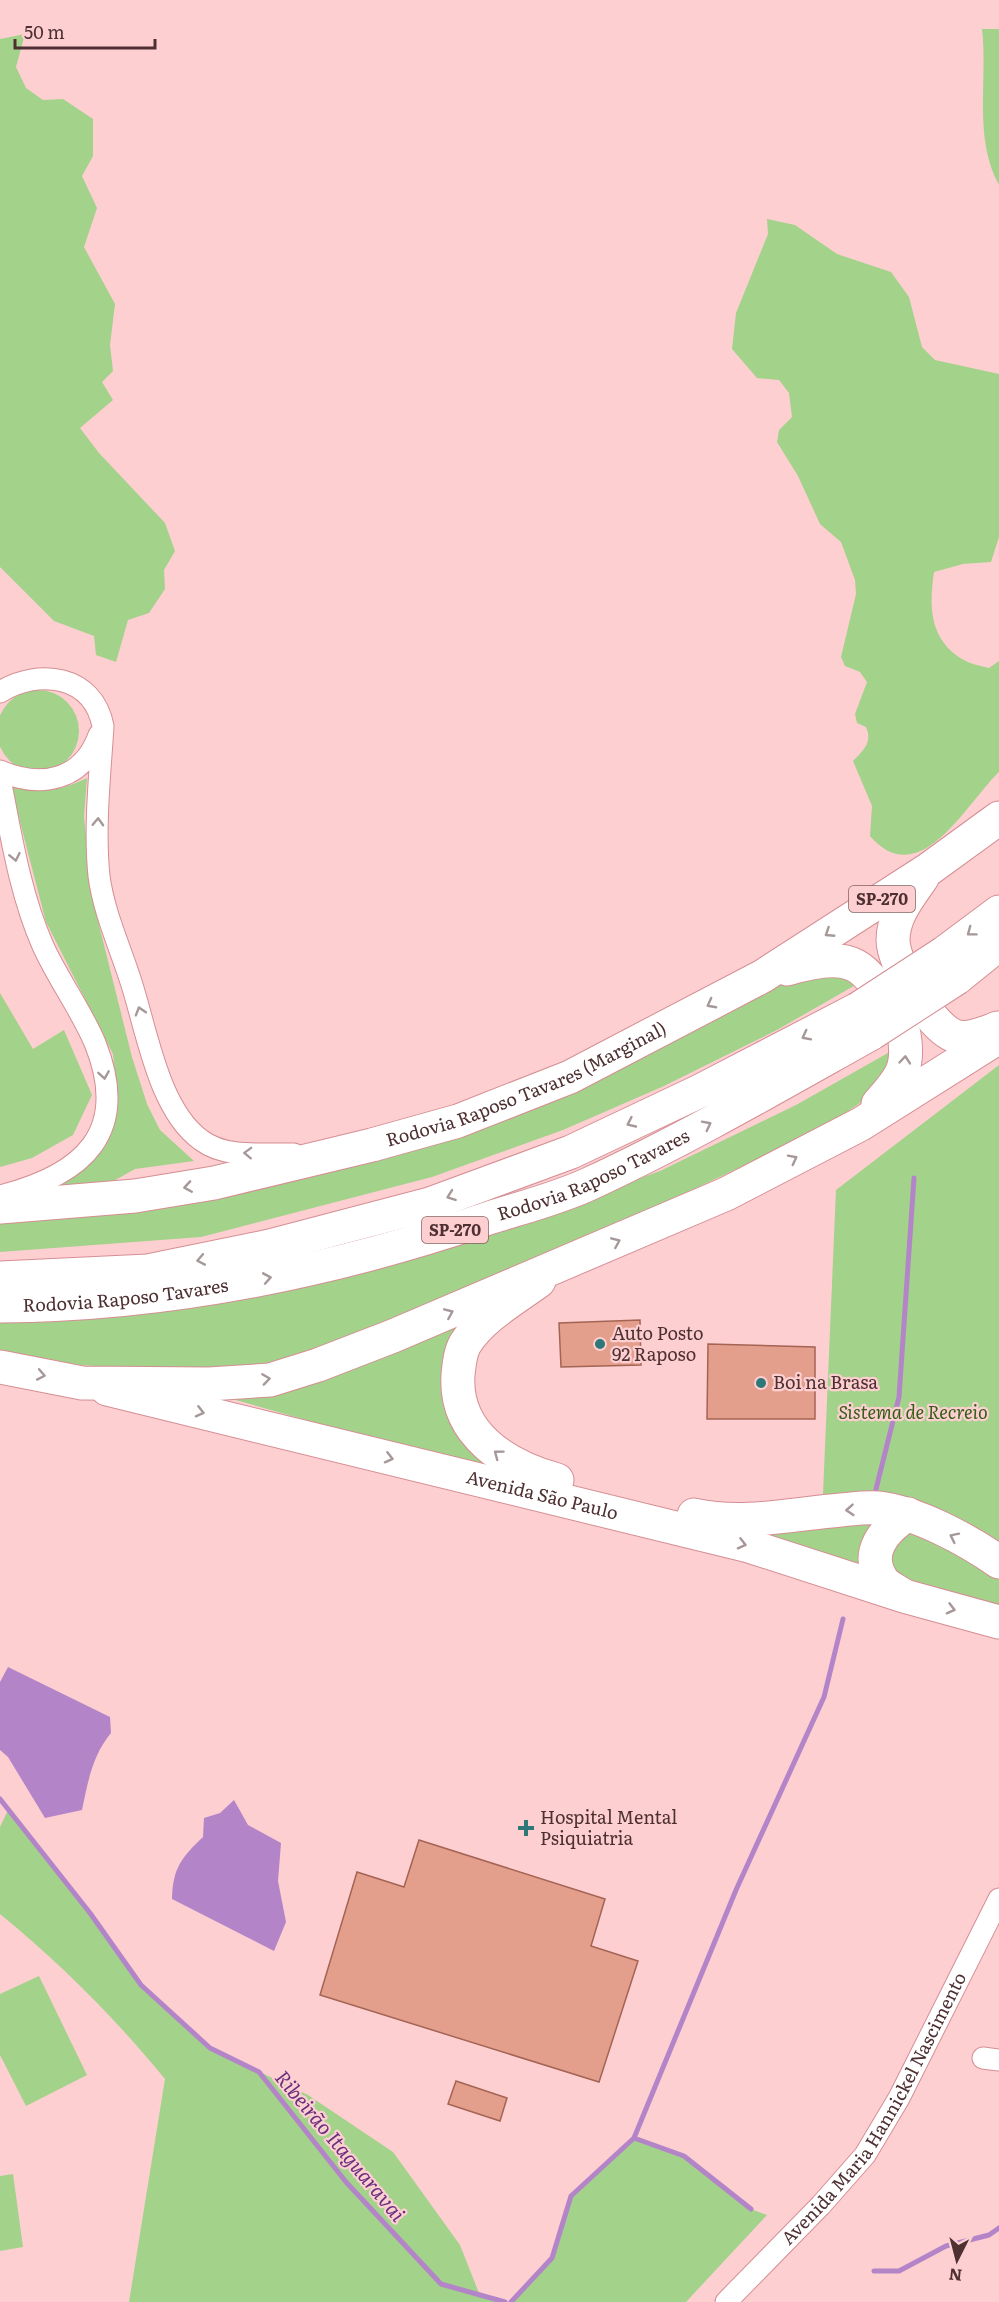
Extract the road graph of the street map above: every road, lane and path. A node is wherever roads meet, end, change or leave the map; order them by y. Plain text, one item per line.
1 (0, 679) edge
2 (23, 681) junction
3 (0, 692) edge
4 (103, 726) junction
5 (0, 771) edge
6 (0, 779) edge
7 (999, 818) edge
8 (929, 869) junction
9 (999, 912) edge
10 (999, 944) edge
11 (950, 966) junction
12 (763, 976) junction
13 (865, 1021) junction
14 (999, 1027) edge
15 (999, 1036) edge
16 (861, 1124) junction
17 (327, 1156) junction
18 (0, 1196) edge
19 (0, 1207) edge
20 (562, 1265) junction
21 (0, 1278) edge
22 (0, 1306) edge
23 (0, 1366) edge
24 (82, 1383) junction
25 (908, 1514) junction
26 (999, 1563) edge
27 (904, 1596) junction
28 (999, 1622) edge
29 (999, 1899) edge
30 (726, 2302) edge

1 - 2 street
2 - 3 street
2 - 4 street
4 - 5 street
17 -> 4 street
6 -> 18 street
7 - 8 main road, Rodovia Raposo Tavares (Marginal) / SP-270
8 -> 12 main road, Rodovia Raposo Tavares (Marginal) / SP-270
8 - 14 main road
9 -> 11 main road, Rodovia Raposo Tavares / SP-270
10 - 11 main road, Rodovia Raposo Tavares / SP-270
11 - 13 main road, Rodovia Raposo Tavares / SP-270, bridge
16 -> 12 main road
12 -> 17 main road, Rodovia Raposo Tavares (Marginal) / SP-270
13 -> 21 main road, Rodovia Raposo Tavares / SP-270
22 -> 13 main road, Rodovia Raposo Tavares / SP-270
15 - 16 main road
20 -> 16 main road
17 -> 19 main road, Rodovia Raposo Tavares (Marginal) / SP-270
24 -> 20 main road
25 -> 20 main road, Avenida São Paulo
23 -> 24 main road
24 -> 27 main road, Avenida São Paulo
26 -> 25 main road, Avenida São Paulo
25 - 27 main road
27 -> 28 main road, Avenida São Paulo
29 - 30 street, Avenida Maria Hannickel Nascimento

